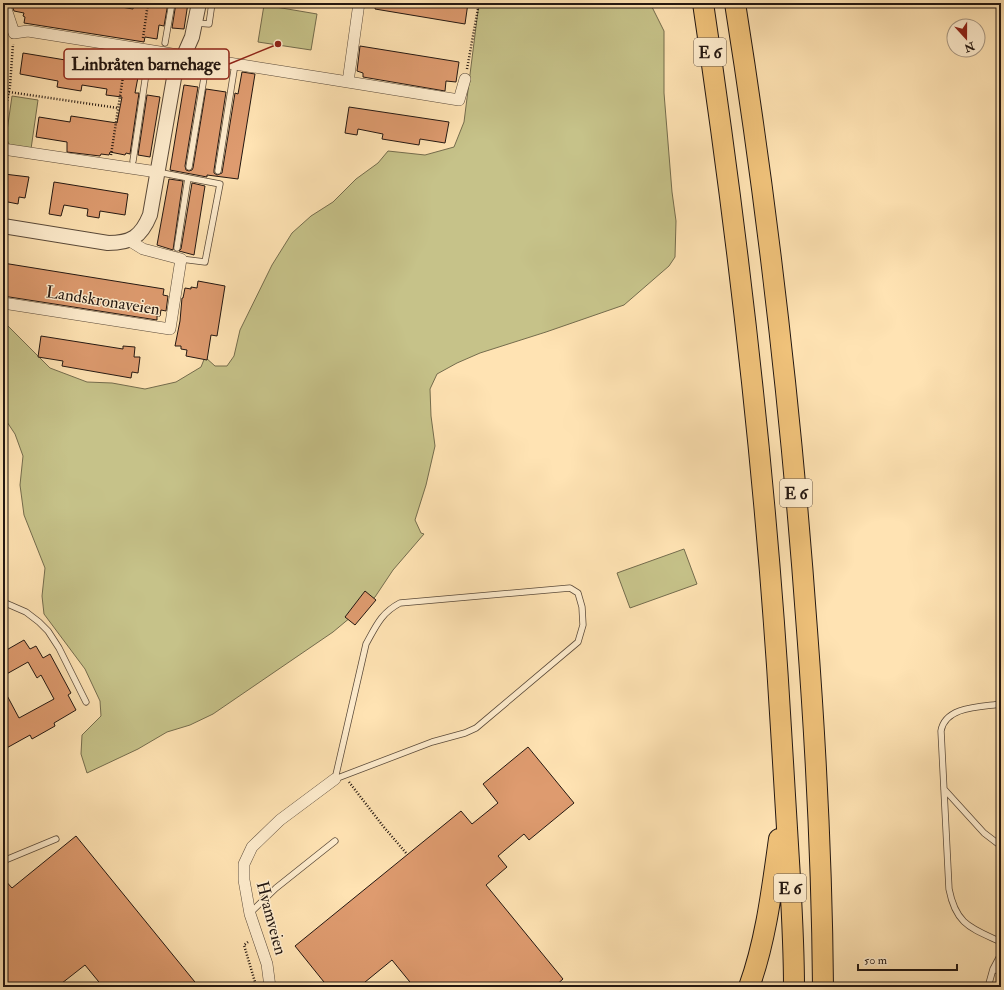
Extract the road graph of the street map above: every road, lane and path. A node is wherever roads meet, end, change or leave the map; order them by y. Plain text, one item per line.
1 (4, 3) edge
2 (148, 3) edge
3 (172, 3) edge
4 (199, 3) edge
5 (212, 3) edge
6 (359, 3) edge
7 (479, 3) edge
8 (703, 3) edge
9 (735, 3) edge
10 (196, 23) junction
11 (14, 33) junction
12 (165, 43) dead end
13 (128, 46) junction
14 (142, 48) junction
15 (181, 60) junction
16 (207, 60) junction
17 (235, 64) junction
18 (465, 79) joint
19 (348, 82) junction
20 (9, 92) junction
21 (118, 108) junction
22 (3, 115) edge
23 (3, 149) edge
24 (133, 161) dead end
25 (110, 165) junction
26 (189, 167) dead end
27 (218, 171) dead end
28 (157, 172) junction
29 (188, 178) junction
30 (3, 226) edge
31 (130, 240) junction
32 (177, 248) dead end
33 (180, 259) junction
34 (3, 303) edge
35 (3, 602) edge
36 (86, 702) dead end
37 (1001, 704) edge
38 (340, 777) junction
39 (944, 789) junction
40 (785, 790) junction
41 (56, 839) dead end
42 (335, 841) dead end
43 (1001, 846) edge
44 (406, 853) dead end
45 (3, 861) edge
46 (250, 914) junction
47 (257, 934) junction
48 (1001, 942) edge
49 (1001, 954) edge
50 (993, 969) junction
51 (1001, 972) edge
52 (255, 987) edge
53 (270, 987) edge
54 (749, 987) edge
55 (794, 987) edge
56 (823, 987) edge
57 (988, 987) edge

1 - 11 street
2 - 14 path
3 - 12 lane
4 - 10 street
5 - 10 lane
6 - 19 street
7 - 18 path
8 - 40 highway, E 6
9 - 56 highway, E 6
10 - 15 street
11 - 13 street
11 - 20 path
13 - 14 street
13 - 21 path
14 - 15 street
15 - 16 street
15 - 24 lane
15 - 28 street
16 - 17 street
16 - 26 lane
17 - 19 street
17 - 27 lane
18 - 19 street
20 - 21 path
20 - 22 path
21 - 25 path
23 - 25 street
25 - 28 street
28 - 29 lane
28 - 31 street
29 - 32 lane
29 - 33 lane
30 - 31 street
31 - 33 street
33 - 34 street, Landskronaveien
35 - 36 lane
37 - 39 lane
38 - 38 lane
38 - 44 path
38 - 46 street, Hvamveien
39 - 43 lane
39 - 48 lane
40 - 54 highway
40 - 55 highway, E 6
41 - 45 lane
42 - 46 lane
46 - 47 street, Hvamveien
47 - 52 path
47 - 53 street, Hvamveien
49 - 50 lane
50 - 51 lane
50 - 57 lane

